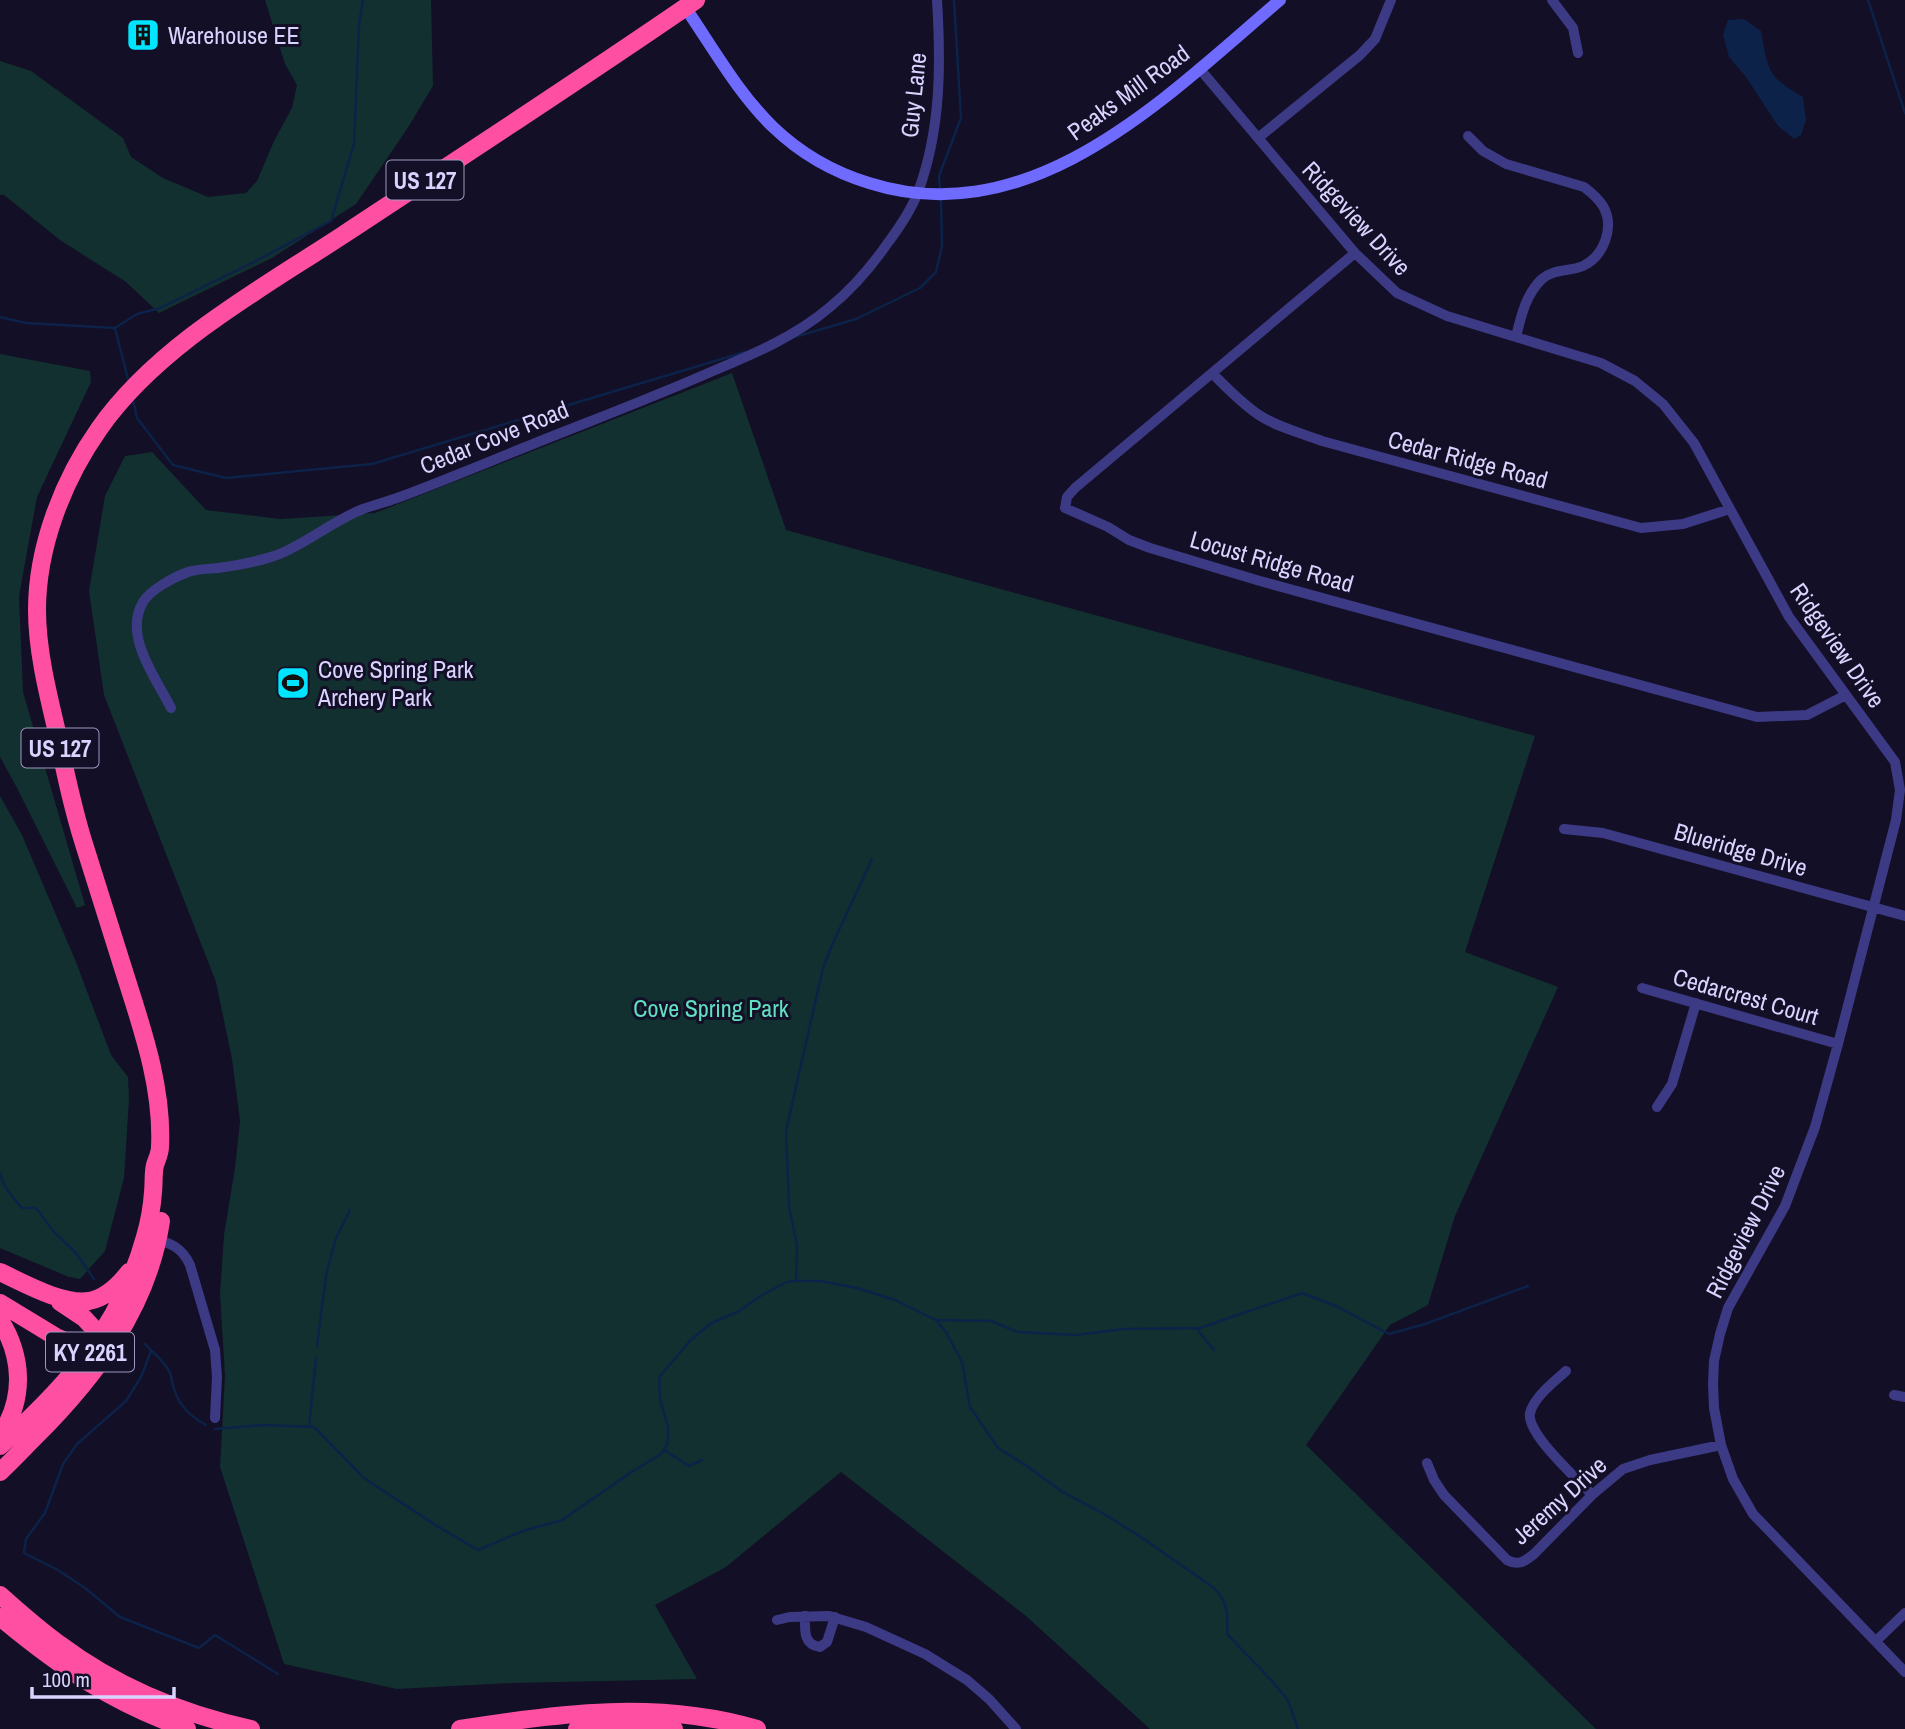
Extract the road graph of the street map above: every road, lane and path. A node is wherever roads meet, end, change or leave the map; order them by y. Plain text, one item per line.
1 (937, 0) edge
2 (1280, 0) edge
3 (1391, 0) edge
4 (1552, 0) edge
5 (691, 4) edge
6 (1578, 53) dead end
7 (1199, 68) junction
8 (1468, 136) dead end
9 (1258, 138) junction
10 (918, 193) junction
11 (1355, 253) junction
12 (1516, 337) junction
13 (1212, 373) junction
14 (1730, 509) junction
15 (1846, 695) junction
16 (171, 708) dead end
17 (1563, 829) dead end
18 (1872, 907) junction
19 (1905, 916) edge
20 (1642, 988) dead end
21 (1696, 1003) junction
22 (1838, 1044) junction
23 (1657, 1107) dead end
24 (151, 1238) junction
25 (137, 1261) junction
26 (0, 1272) edge
27 (44, 1292) junction
28 (0, 1303) edge
29 (0, 1320) edge
30 (102, 1348) junction
31 (1566, 1371) dead end
32 (215, 1418) dead end
33 (0, 1436) edge
34 (1721, 1445) junction
35 (0, 1446) edge
36 (1427, 1463) dead end
37 (0, 1472) edge
38 (1592, 1495) junction
39 (0, 1595) edge
40 (1905, 1613) edge
41 (805, 1616) junction
42 (0, 1617) edge
43 (835, 1617) junction
44 (777, 1620) dead end
45 (1876, 1641) junction
46 (1905, 1672) edge
47 (187, 1729) edge
48 (251, 1729) edge
49 (460, 1729) edge
50 (577, 1729) edge
51 (674, 1729) edge
52 (757, 1729) edge
53 (1016, 1729) edge

1 - 10 street, Guy Lane
2 - 7 street, Peaks Mill Road
3 - 9 street
4 - 6 street
5 - 10 street, Peaks Mill Road
5 - 24 highway, US 127
7 - 9 street, Ridgeview Drive
7 - 10 street, Peaks Mill Road
8 - 12 street
9 - 11 street, Ridgeview Drive
10 - 16 street, Cedar Cove Road
11 - 12 street, Ridgeview Drive
11 - 13 street, Locust Ridge Road
12 - 14 street, Ridgeview Drive
13 - 14 street, Cedar Ridge Road
13 - 15 street, Locust Ridge Road
14 - 15 street, Ridgeview Drive
15 - 18 street, Ridgeview Drive
17 - 18 street, Blueridge Drive
18 - 19 street, Blueridge Drive
18 - 22 street, Ridgeview Drive
20 - 21 street, Cedarcrest Court
21 - 22 street, Cedarcrest Court
21 - 23 street
22 - 34 street, Ridgeview Drive
24 - 25 highway, US 127
24 - 30 highway, US 127
24 - 32 street
25 - 27 highway, US 127
25 - 30 highway, KY 2261
26 - 27 highway, US 127
27 - 30 highway
28 - 30 highway
29 - 33 highway
30 - 35 highway, KY 2261
30 - 37 highway, US 127
31 - 38 street
34 - 38 street, Jeremy Drive
34 - 45 street, Ridgeview Drive
36 - 38 street, Jeremy Drive
39 - 48 highway
40 - 45 street
41 - 43 street
41 - 43 street
41 - 44 street
42 - 47 highway
43 - 53 street
45 - 46 street, Ridgeview Drive
49 - 52 highway
50 - 51 highway

